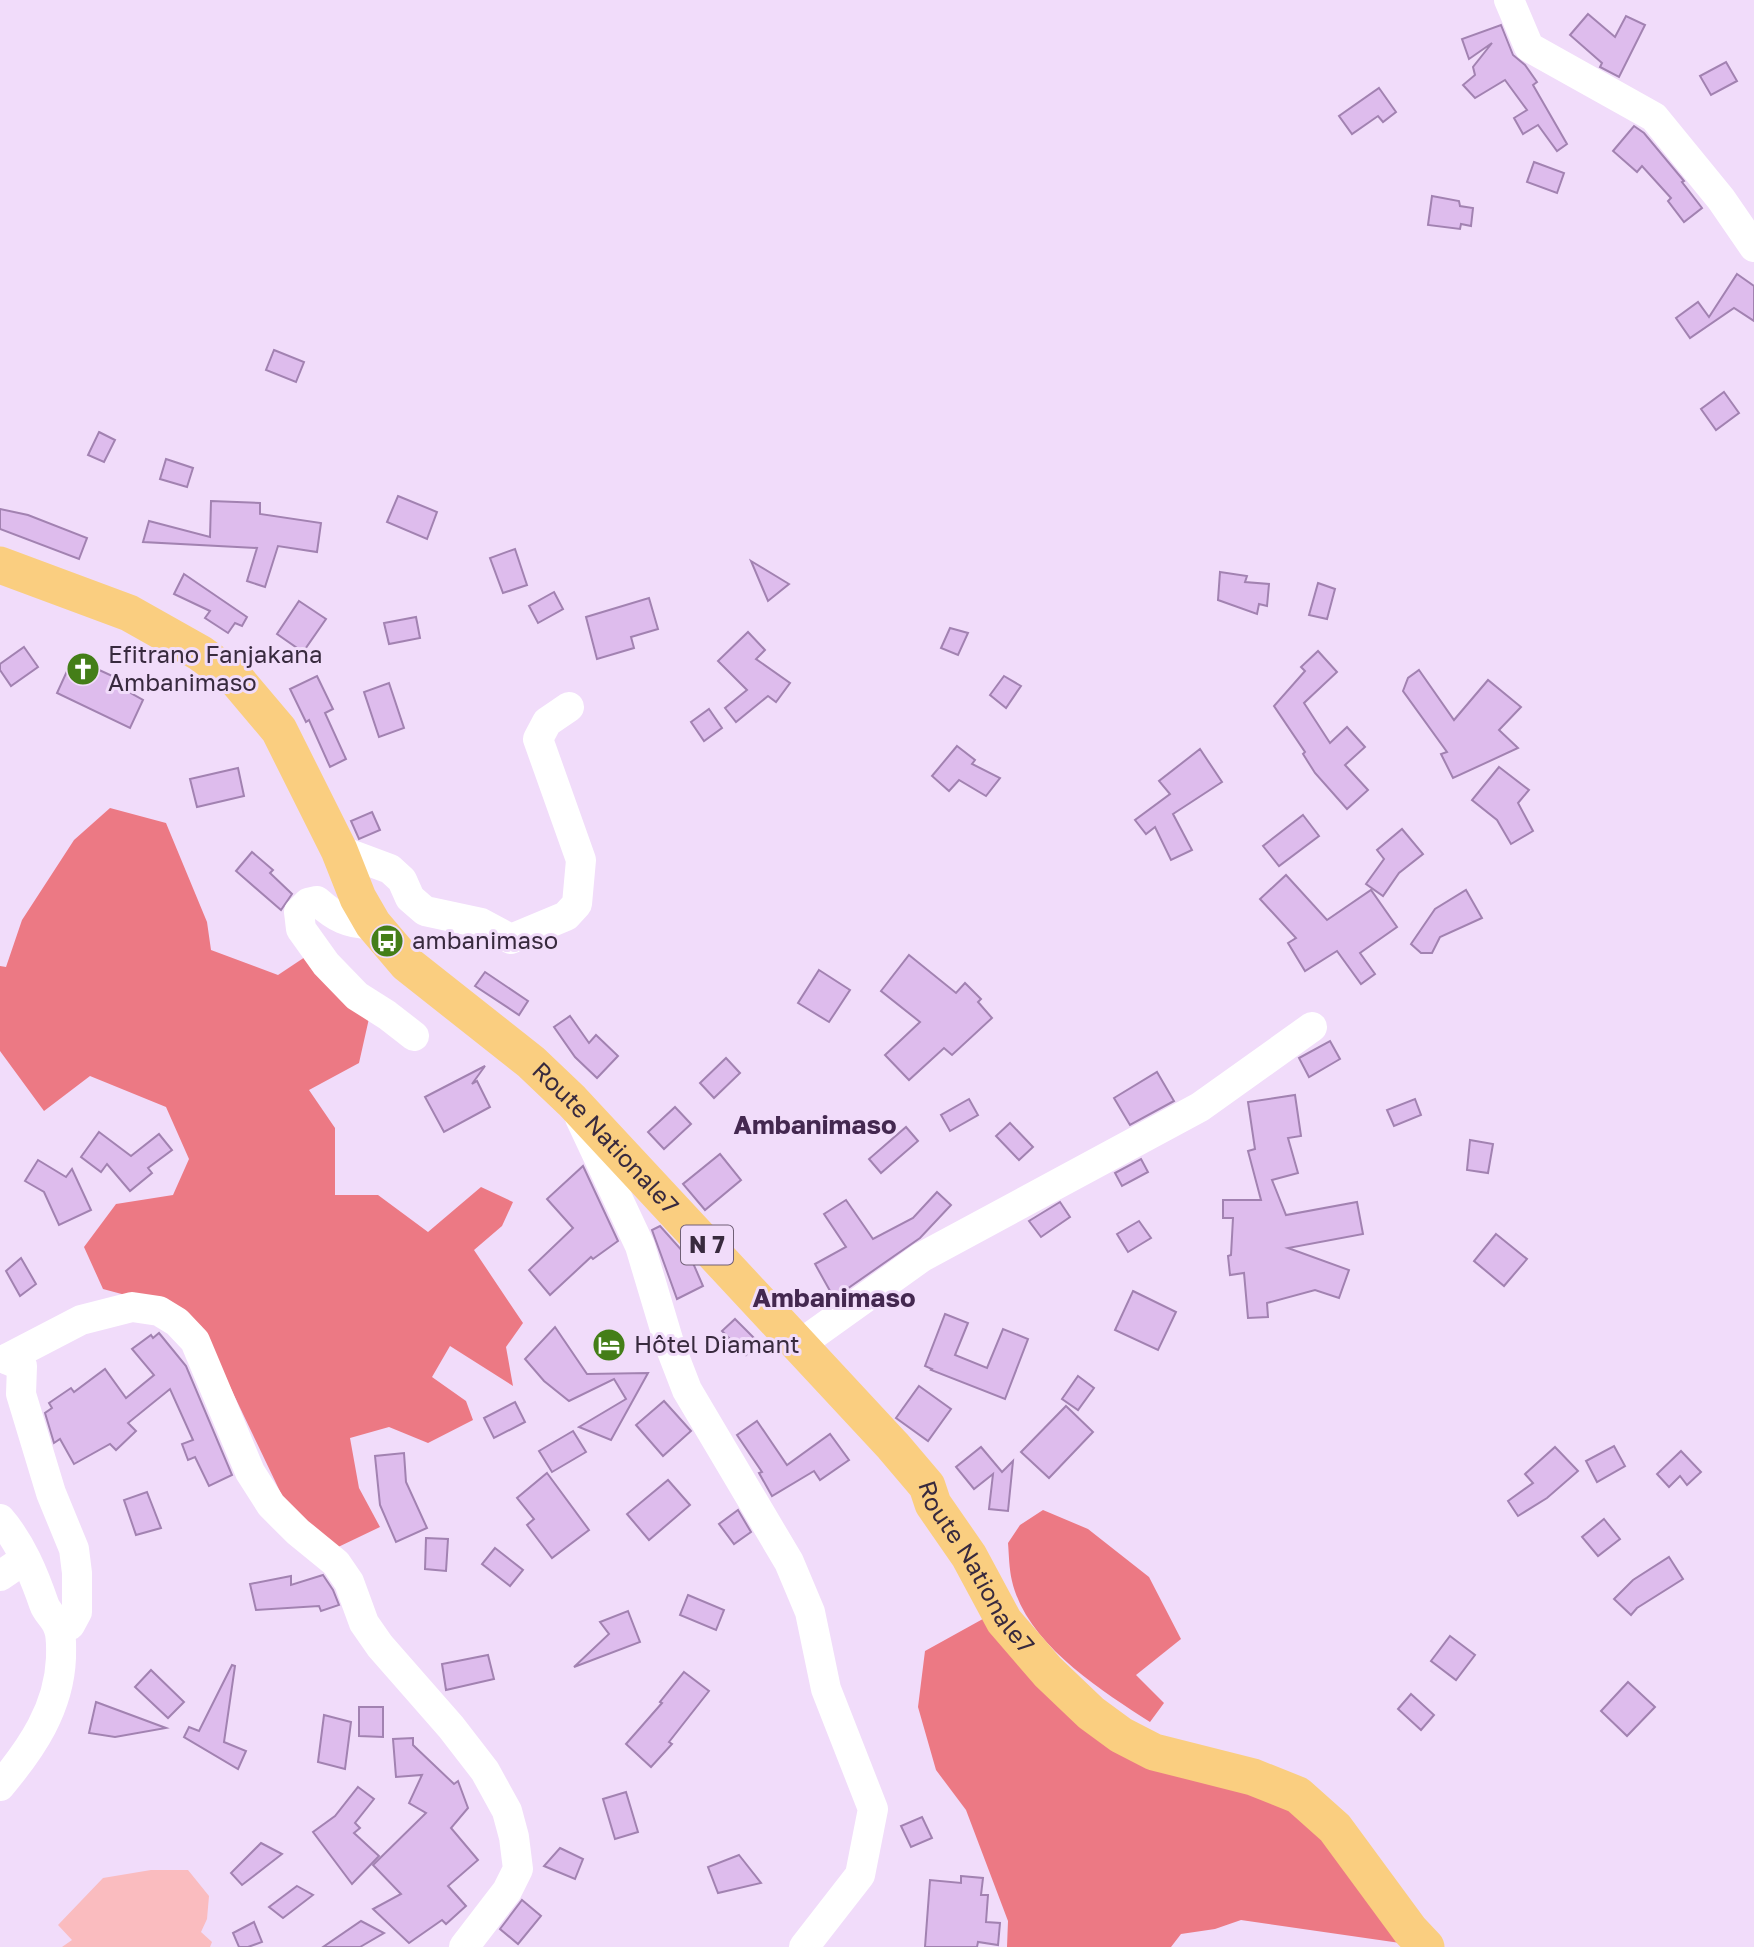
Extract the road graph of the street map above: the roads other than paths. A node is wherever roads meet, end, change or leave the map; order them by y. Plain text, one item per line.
1 (1509, 0) edge
2 (1754, 247) edge
3 (0, 565) edge
4 (569, 707) dead end
5 (340, 850) junction
6 (373, 924) junction
7 (1312, 1027) dead end
8 (414, 1037) dead end
9 (572, 1101) junction
10 (799, 1345) junction
11 (0, 1519) edge
12 (25, 1559) junction
13 (0, 1576) edge
14 (58, 1625) junction
15 (0, 1786) edge
16 (1418, 1939) edge
17 (464, 1947) edge
18 (804, 1947) edge

1 - 2 street
3 - 5 main road, Route Nationale7 / N 7
4 - 5 street
5 - 6 main road, Route Nationale7 / N 7
6 - 8 street
6 - 9 main road, Route Nationale7 / N 7
7 - 10 street
9 - 10 main road, Route Nationale7 / N 7
9 - 18 street
10 - 16 main road, Route Nationale7 / N 7
11 - 12 street
12 - 13 street
12 - 14 street
14 - 15 street
14 - 17 street

